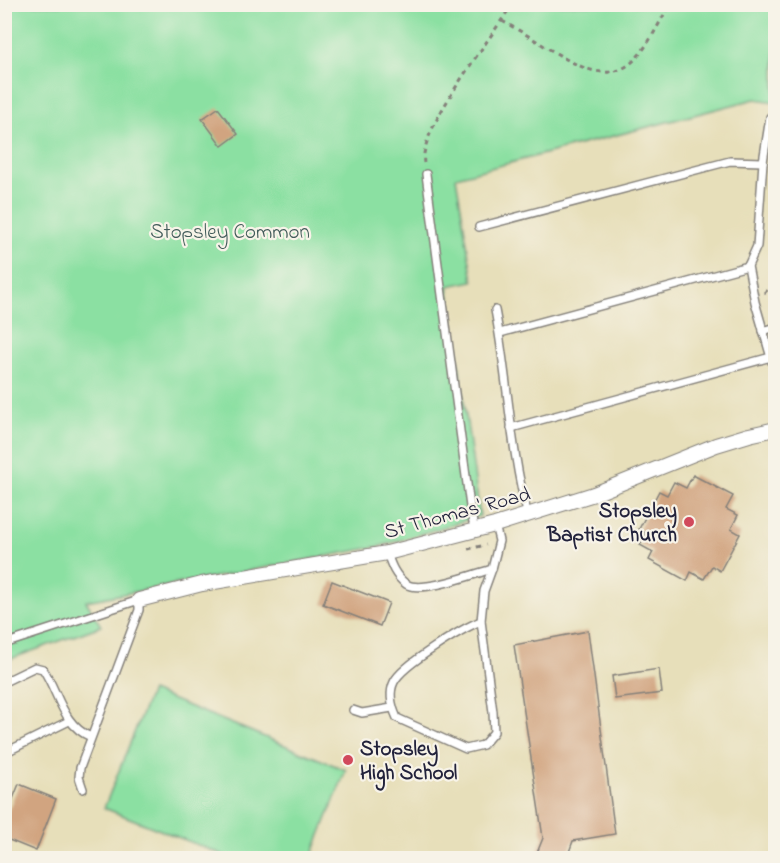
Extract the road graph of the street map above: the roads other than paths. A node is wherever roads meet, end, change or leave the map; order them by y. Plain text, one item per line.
1 (770, 117) dead end
2 (763, 162) junction
3 (426, 174) road end
4 (479, 228) dead end
5 (748, 266) junction
6 (495, 310) dead end
7 (776, 327) edge
8 (764, 331) junction
9 (500, 333) junction
10 (771, 357) junction
11 (776, 375) edge
12 (511, 428) junction
13 (776, 429) edge
14 (528, 516) junction
15 (495, 525) junction
16 (475, 531) junction
17 (387, 553) junction
18 (492, 569) junction
19 (139, 600) junction
20 (482, 621) junction
21 (4, 644) edge
22 (4, 682) edge
23 (392, 708) junction
24 (353, 710) dead end
25 (69, 721) junction
26 (91, 737) junction
27 (4, 753) edge
28 (83, 789) dead end

1 - 2 lane
2 - 4 lane
2 - 5 lane
3 - 16 lane
5 - 8 lane
5 - 9 lane
6 - 9 lane
7 - 8 lane
8 - 10 lane
9 - 12 lane
10 - 11 lane
10 - 12 lane
12 - 14 lane
13 - 14 street, St Thomas' Road
14 - 15 street, St Thomas' Road
15 - 16 street, St Thomas' Road
15 - 18 lane
16 - 17 street, St Thomas' Road
17 - 18 lane
17 - 19 street, St Thomas' Road
18 - 20 lane
19 - 21 lane
19 - 26 lane
20 - 23 lane
20 - 23 lane
22 - 25 lane
23 - 24 lane
25 - 26 lane
25 - 27 lane
26 - 28 lane

